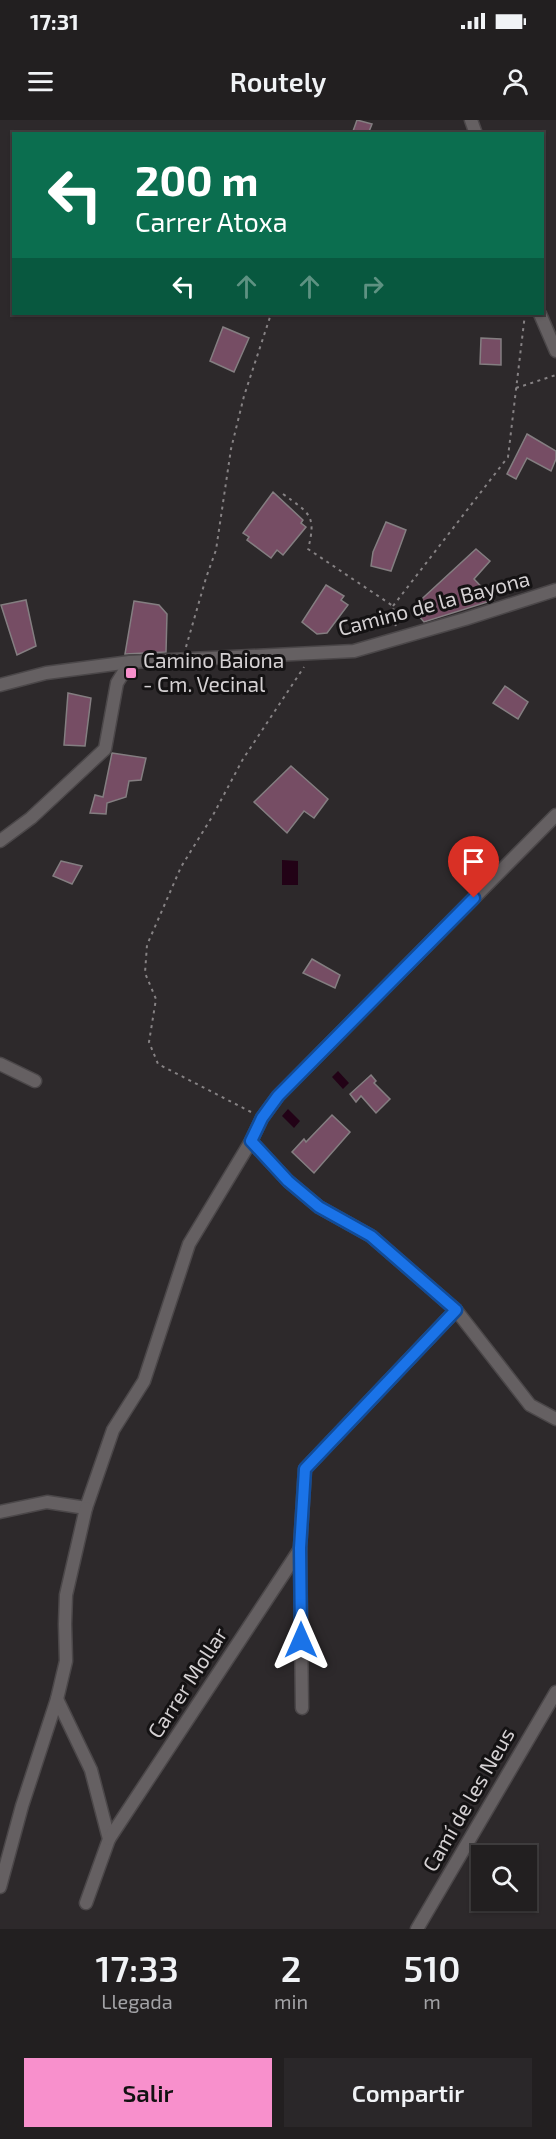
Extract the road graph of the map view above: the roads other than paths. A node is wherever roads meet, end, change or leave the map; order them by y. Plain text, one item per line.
1 (540, 315) edge
2 (556, 351) edge
3 (556, 590) edge
4 (130, 662) junction
5 (0, 686) edge
6 (556, 815) edge
7 (0, 841) edge
8 (0, 1064) edge
9 (35, 1081) dead end
10 (251, 1141) junction
11 (456, 1310) junction
12 (556, 1419) edge
13 (86, 1508) junction
14 (0, 1512) edge
15 (300, 1548) junction
16 (556, 1692) edge
17 (57, 1699) junction
18 (302, 1708) dead end
19 (109, 1839) junction
20 (0, 1887) edge
21 (86, 1903) dead end
22 (417, 1929) edge

1 - 2 street
3 - 4 street, Camino de la Bayona
4 - 5 street, Camino de la Bayona
4 - 7 street
6 - 10 street
8 - 9 street
10 - 11 street
10 - 13 street
11 - 12 street
11 - 15 street
13 - 14 street
13 - 17 street
15 - 18 street
15 - 19 street, Carrer Mollar
16 - 22 street, Camí de les Neus
17 - 19 street
17 - 20 street
19 - 21 street, Carrer Mollar

